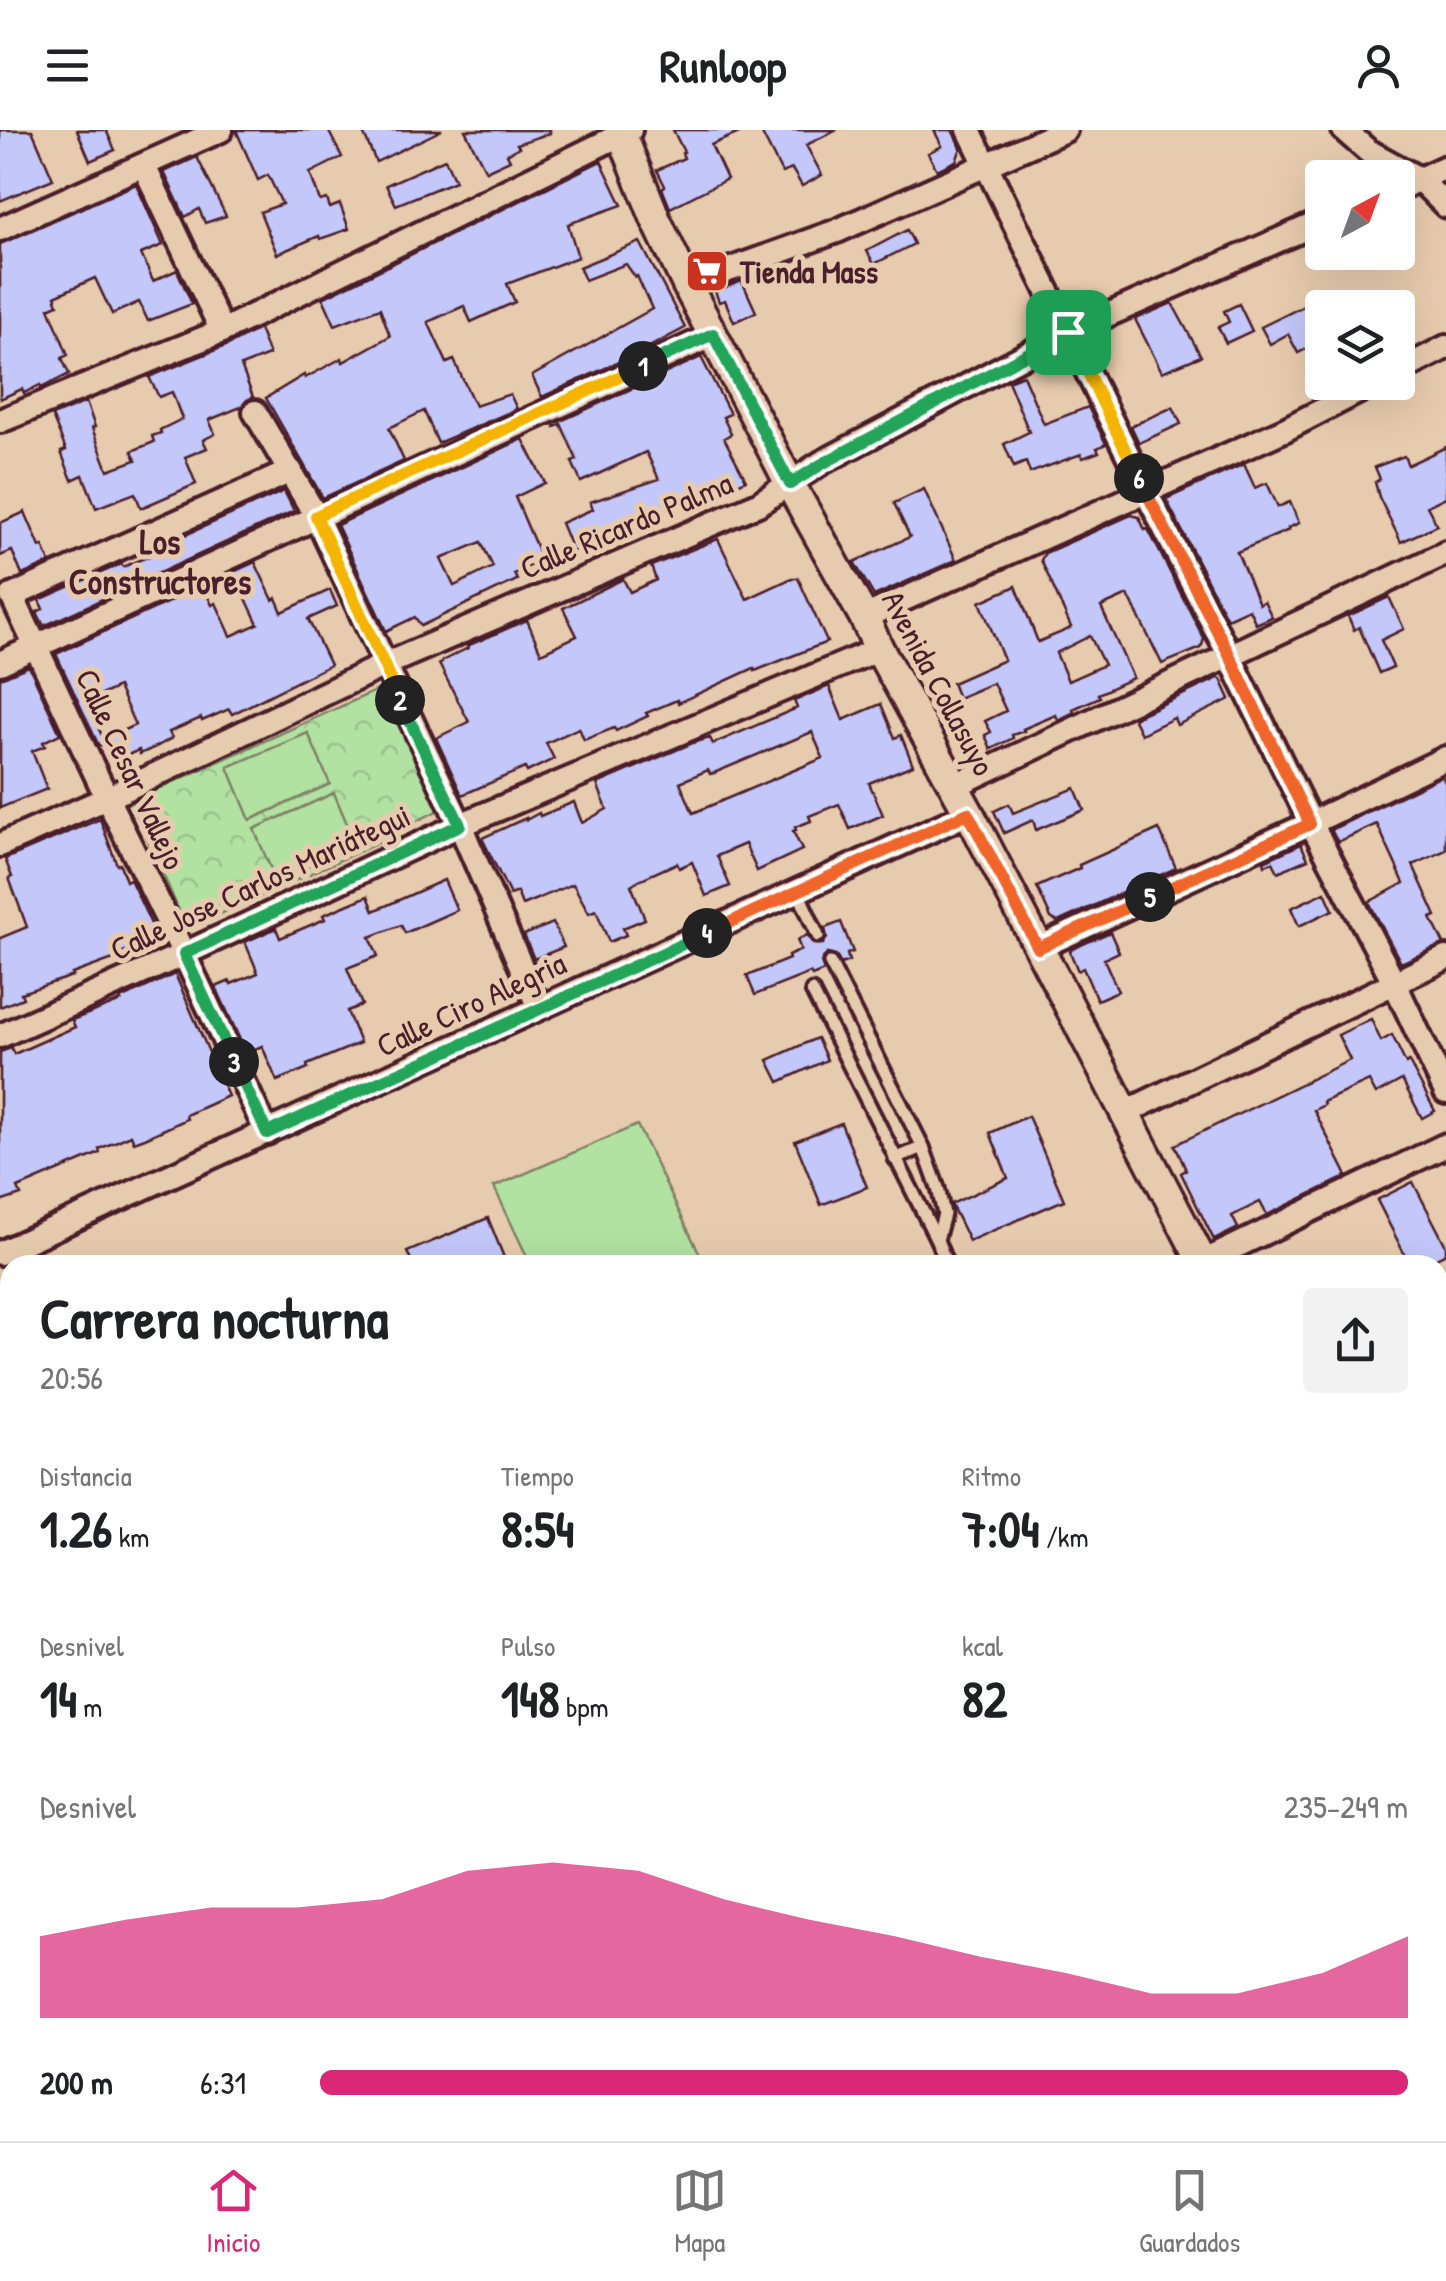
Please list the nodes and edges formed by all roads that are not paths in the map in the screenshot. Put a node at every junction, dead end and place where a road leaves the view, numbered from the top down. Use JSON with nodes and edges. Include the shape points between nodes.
{"nodes":[{"id":1,"x":221,"y":130,"type":"edge"},
{"id":2,"x":969,"y":130,"type":"edge"},
{"id":3,"x":1064,"y":130,"type":"edge"},
{"id":4,"x":1344,"y":130,"type":"edge"},
{"id":5,"x":624,"y":131,"type":"edge"},
{"id":6,"x":1379,"y":160,"type":"edge"},
{"id":7,"x":144,"y":166,"type":"junction"},
{"id":8,"x":986,"y":166,"type":"junction"},
{"id":9,"x":1446,"y":167,"type":"edge"},
{"id":10,"x":1415,"y":181,"type":"edge"},
{"id":11,"x":1415,"y":188,"type":"edge"},
{"id":12,"x":1446,"y":206,"type":"edge"},
{"id":13,"x":0,"y":229,"type":"edge"},
{"id":14,"x":1305,"y":229,"type":"edge"},
{"id":15,"x":687,"y":285,"type":"junction"},
{"id":16,"x":222,"y":331,"type":"junction"},
{"id":17,"x":1068,"y":332,"type":"junction"},
{"id":18,"x":713,"y":334,"type":"junction"},
{"id":19,"x":1446,"y":347,"type":"edge"},
{"id":20,"x":1415,"y":363,"type":"edge"},
{"id":21,"x":1342,"y":400,"type":"edge"},
{"id":22,"x":256,"y":412,"type":"dead end"},
{"id":23,"x":0,"y":421,"type":"edge"},
{"id":24,"x":291,"y":472,"type":"junction"},
{"id":25,"x":790,"y":484,"type":"junction"},
{"id":26,"x":1146,"y":492,"type":"junction"},
{"id":27,"x":316,"y":516,"type":"junction"},
{"id":28,"x":1446,"y":553,"type":"edge"},
{"id":29,"x":864,"y":617,"type":"junction"},
{"id":30,"x":38,"y":646,"type":"junction"},
{"id":31,"x":879,"y":649,"type":"junction"},
{"id":32,"x":1230,"y":656,"type":"junction"},
{"id":33,"x":0,"y":663,"type":"edge"},
{"id":34,"x":384,"y":665,"type":"junction"},
{"id":35,"x":1446,"y":758,"type":"edge"},
{"id":36,"x":954,"y":786,"type":"junction"},
{"id":37,"x":107,"y":798,"type":"junction"},
{"id":38,"x":968,"y":813,"type":"junction"},
{"id":39,"x":1310,"y":824,"type":"junction"},
{"id":40,"x":460,"y":825,"type":"junction"},
{"id":41,"x":0,"y":844,"type":"edge"},
{"id":42,"x":798,"y":892,"type":"junction"},
{"id":43,"x":818,"y":936,"type":"dead end"},
{"id":44,"x":1038,"y":948,"type":"junction"},
{"id":45,"x":184,"y":954,"type":"junction"},
{"id":46,"x":1446,"y":958,"type":"edge"},
{"id":47,"x":830,"y":963,"type":"dead end"},
{"id":48,"x":1394,"y":982,"type":"junction"},
{"id":49,"x":812,"y":991,"type":"dead end"},
{"id":50,"x":538,"y":1008,"type":"junction"},
{"id":51,"x":0,"y":1036,"type":"edge"},
{"id":52,"x":1446,"y":1092,"type":"edge"},
{"id":53,"x":1124,"y":1114,"type":"junction"},
{"id":54,"x":267,"y":1133,"type":"junction"},
{"id":55,"x":1446,"y":1145,"type":"edge"},
{"id":56,"x":923,"y":1147,"type":"junction"},
{"id":57,"x":895,"y":1158,"type":"junction"},
{"id":58,"x":937,"y":1240,"type":"junction"},
{"id":59,"x":0,"y":1252,"type":"edge"},
{"id":60,"x":943,"y":1255,"type":"edge"},
{"id":61,"x":1199,"y":1255,"type":"edge"},
{"id":62,"x":1222,"y":1255,"type":"edge"}],
"edges":[{"from":1,"to":7,"type":"street"},
{"from":2,"to":8,"type":"street"},
{"from":3,"to":8,"type":"street"},
{"from":4,"to":6,"type":"street"},
{"from":5,"to":15,"type":"street","name":"Avenida Collasuyo"},
{"from":5,"to":16,"type":"street"},
{"from":7,"to":13,"type":"street"},
{"from":7,"to":16,"type":"street"},
{"from":8,"to":15,"type":"street","via":[[838,231]]},
{"from":8,"to":17,"type":"street"},
{"from":9,"to":10,"type":"street"},
{"from":11,"to":12,"type":"street"},
{"from":14,"to":17,"type":"street","name":"Calle Ricardo Palma"},
{"from":15,"to":18,"type":"street","name":"Avenida Collasuyo"},
{"from":16,"to":23,"type":"street"},
{"from":17,"to":25,"type":"street","name":"Calle Ricardo Palma"},
{"from":17,"to":26,"type":"street"},
{"from":18,"to":25,"type":"street","name":"Avenida Collasuyo"},
{"from":18,"to":27,"type":"street"},
{"from":19,"to":20,"type":"street"},
{"from":21,"to":26,"type":"street"},
{"from":22,"to":24,"type":"street"},
{"from":24,"to":27,"type":"street"},
{"from":24,"to":30,"type":"street","name":"Calle Cesar Vallejo","via":[[12,596]]},
{"from":25,"to":29,"type":"street","name":"Avenida Collasuyo"},
{"from":25,"to":34,"type":"street","name":"Calle Ricardo Palma","via":[[758,504]]},
{"from":26,"to":29,"type":"street"},
{"from":26,"to":32,"type":"street"},
{"from":27,"to":30,"type":"street"},
{"from":27,"to":34,"type":"street"},
{"from":28,"to":32,"type":"street"},
{"from":29,"to":31,"type":"street","name":"Avenida Collasuyo"},
{"from":30,"to":33,"type":"street"},
{"from":30,"to":37,"type":"street","name":"Calle Cesar Vallejo"},
{"from":31,"to":36,"type":"street","name":"Avenida Collasuyo"},
{"from":31,"to":40,"type":"street","name":"Calle Jose Carlos Mariátegui"},
{"from":32,"to":36,"type":"street"},
{"from":32,"to":39,"type":"street"},
{"from":34,"to":37,"type":"street","name":"Calle Ricardo Palma"},
{"from":34,"to":40,"type":"street"},
{"from":35,"to":39,"type":"street"},
{"from":36,"to":38,"type":"street","name":"Avenida Collasuyo"},
{"from":37,"to":41,"type":"street","name":"Calle Ricardo Palma"},
{"from":37,"to":45,"type":"street","name":"Calle Cesar Vallejo"},
{"from":38,"to":42,"type":"street","name":"Calle Ciro Alegria"},
{"from":38,"to":44,"type":"street","name":"Avenida Collasuyo"},
{"from":39,"to":44,"type":"street"},
{"from":39,"to":48,"type":"street"},
{"from":40,"to":45,"type":"street","name":"Calle Jose Carlos Mariátegui"},
{"from":40,"to":50,"type":"street"},
{"from":42,"to":43,"type":"lane"},
{"from":42,"to":50,"type":"street","name":"Calle Ciro Alegria"},
{"from":44,"to":53,"type":"street","name":"Avenida Collasuyo"},
{"from":45,"to":51,"type":"street","name":"Calle Jose Carlos Mariátegui"},
{"from":45,"to":54,"type":"street","name":"Calle Cesar Vallejo"},
{"from":46,"to":48,"type":"street"},
{"from":47,"to":56,"type":"lane"},
{"from":48,"to":52,"type":"street"},
{"from":48,"to":53,"type":"street"},
{"from":49,"to":57,"type":"lane"},
{"from":50,"to":54,"type":"street","name":"Calle Ciro Alegria"},
{"from":53,"to":61,"type":"street","name":"Avenida Collasuyo"},
{"from":54,"to":59,"type":"street","name":"Calle Ciro Alegria"},
{"from":55,"to":62,"type":"street"},
{"from":56,"to":57,"type":"lane"},
{"from":56,"to":58,"type":"lane","via":[[944,1214]]},
{"from":57,"to":58,"type":"lane"},
{"from":58,"to":60,"type":"lane"}]}
